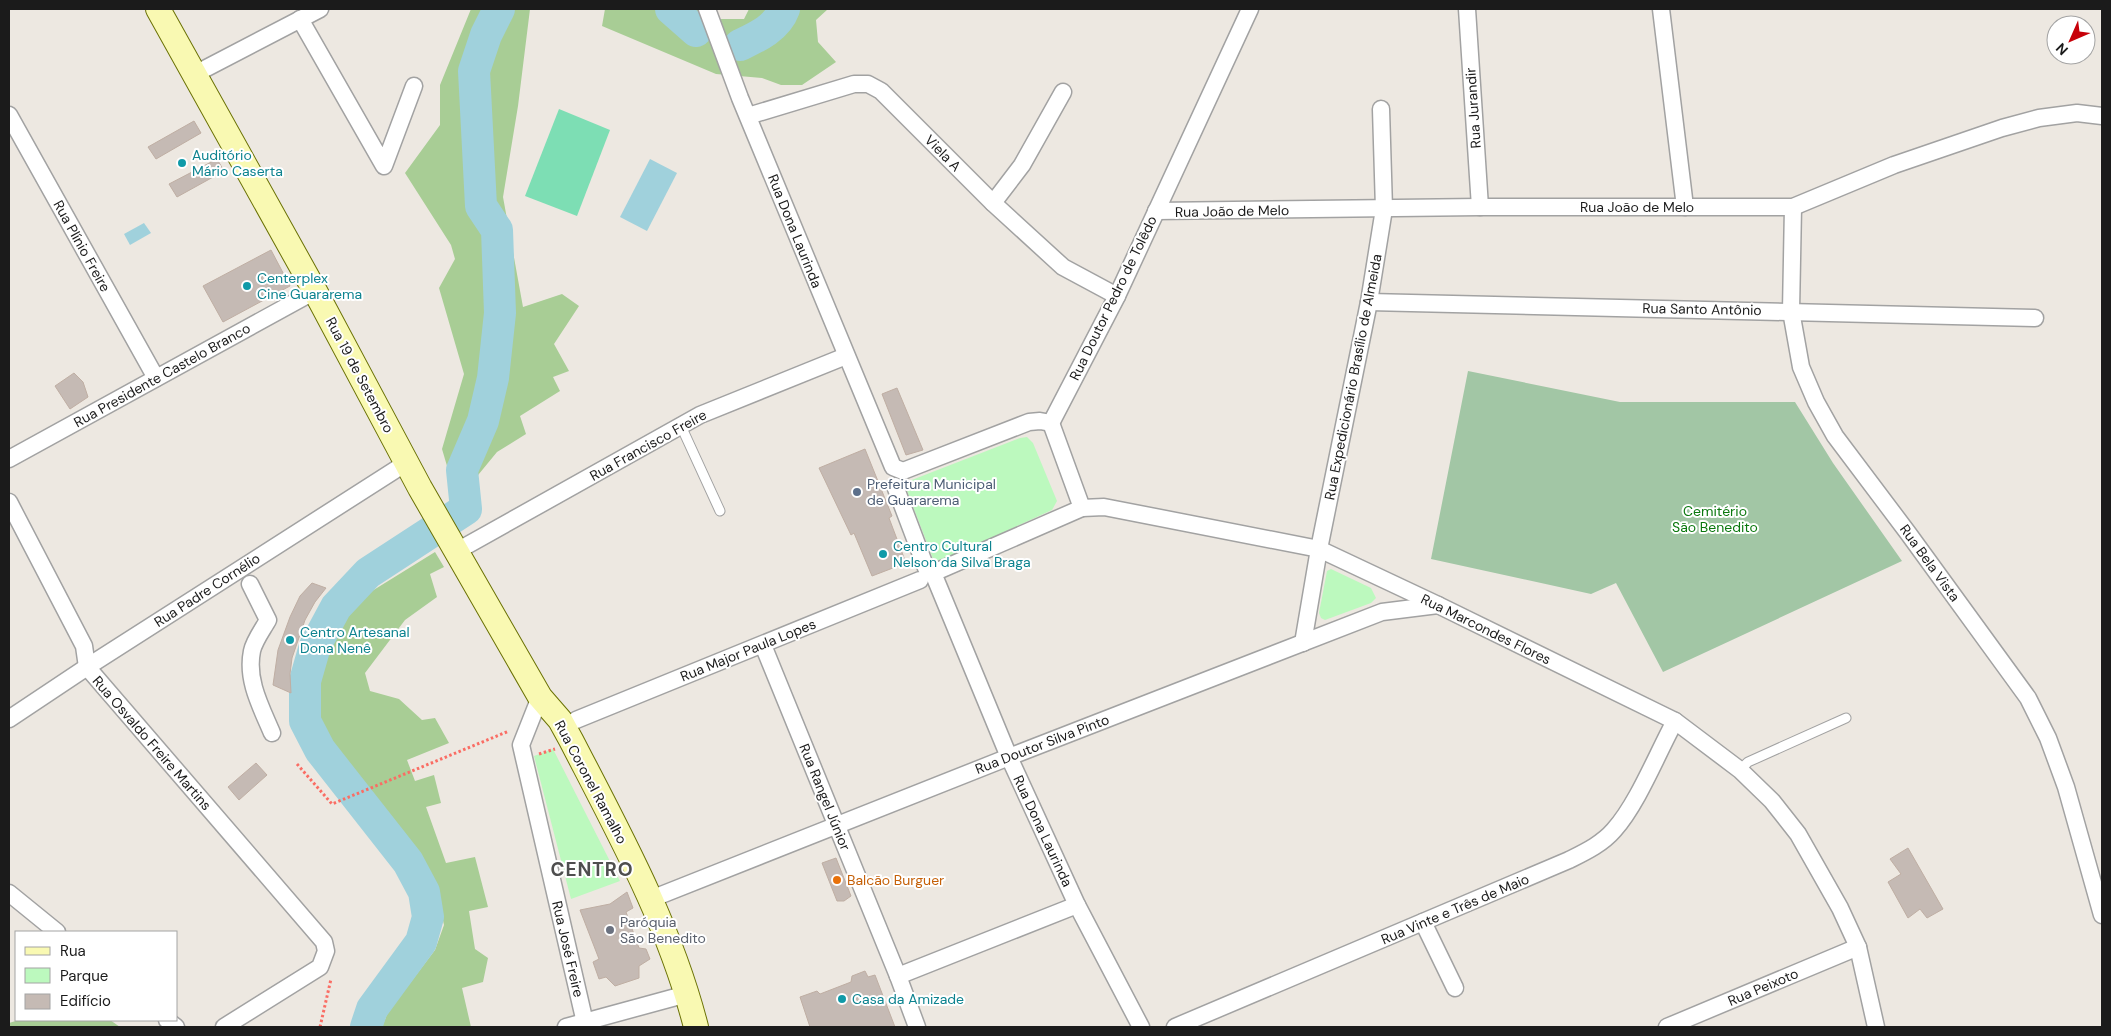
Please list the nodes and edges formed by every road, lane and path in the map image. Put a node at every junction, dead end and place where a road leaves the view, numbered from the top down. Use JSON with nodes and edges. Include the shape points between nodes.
{"nodes":[{"id":1,"x":158,"y":9,"type":"edge"},
{"id":2,"x":320,"y":9,"type":"edge"},
{"id":3,"x":707,"y":9,"type":"edge"},
{"id":4,"x":1250,"y":9,"type":"edge"},
{"id":5,"x":1467,"y":9,"type":"edge"},
{"id":6,"x":1661,"y":9,"type":"edge"},
{"id":7,"x":300,"y":19,"type":"junction"},
{"id":8,"x":195,"y":74,"type":"junction"},
{"id":9,"x":414,"y":86,"type":"dead end"},
{"id":10,"x":1063,"y":92,"type":"dead end"},
{"id":11,"x":1381,"y":109,"type":"dead end"},
{"id":12,"x":9,"y":115,"type":"edge"},
{"id":13,"x":748,"y":116,"type":"junction"},
{"id":14,"x":2102,"y":116,"type":"edge"},
{"id":15,"x":993,"y":203,"type":"junction"},
{"id":16,"x":1480,"y":207,"type":"junction"},
{"id":17,"x":1685,"y":207,"type":"junction"},
{"id":18,"x":1793,"y":207,"type":"junction"},
{"id":19,"x":1384,"y":209,"type":"junction"},
{"id":20,"x":1156,"y":211,"type":"junction"},
{"id":21,"x":315,"y":291,"type":"junction"},
{"id":22,"x":1116,"y":296,"type":"junction"},
{"id":23,"x":1368,"y":302,"type":"junction"},
{"id":24,"x":1791,"y":311,"type":"junction"},
{"id":25,"x":2035,"y":318,"type":"dead end"},
{"id":26,"x":846,"y":356,"type":"junction"},
{"id":27,"x":156,"y":378,"type":"junction"},
{"id":28,"x":1051,"y":423,"type":"junction"},
{"id":29,"x":681,"y":426,"type":"junction"},
{"id":30,"x":9,"y":459,"type":"edge"},
{"id":31,"x":406,"y":463,"type":"junction"},
{"id":32,"x":895,"y":486,"type":"dead end"},
{"id":33,"x":9,"y":502,"type":"edge"},
{"id":34,"x":1082,"y":508,"type":"junction"},
{"id":35,"x":720,"y":511,"type":"dead end"},
{"id":36,"x":454,"y":545,"type":"junction"},
{"id":37,"x":1319,"y":549,"type":"junction"},
{"id":38,"x":926,"y":574,"type":"junction"},
{"id":39,"x":1386,"y":580,"type":"junction"},
{"id":40,"x":250,"y":584,"type":"dead end"},
{"id":41,"x":1438,"y":605,"type":"junction"},
{"id":42,"x":1382,"y":612,"type":"junction"},
{"id":43,"x":1303,"y":643,"type":"junction"},
{"id":44,"x":765,"y":650,"type":"dead end"},
{"id":45,"x":86,"y":667,"type":"junction"},
{"id":46,"x":540,"y":698,"type":"junction"},
{"id":47,"x":1846,"y":718,"type":"dead end"},
{"id":48,"x":9,"y":719,"type":"edge"},
{"id":49,"x":576,"y":720,"type":"dead end"},
{"id":50,"x":1675,"y":721,"type":"junction"},
{"id":51,"x":515,"y":728,"type":"dead end"},
{"id":52,"x":272,"y":733,"type":"dead end"},
{"id":53,"x":1009,"y":757,"type":"junction"},
{"id":54,"x":297,"y":764,"type":"dead end"},
{"id":55,"x":1740,"y":770,"type":"junction"},
{"id":56,"x":836,"y":825,"type":"junction"},
{"id":57,"x":9,"y":893,"type":"edge"},
{"id":58,"x":651,"y":899,"type":"junction"},
{"id":59,"x":1077,"y":905,"type":"junction"},
{"id":60,"x":2102,"y":915,"type":"edge"},
{"id":61,"x":1423,"y":922,"type":"junction"},
{"id":62,"x":56,"y":931,"type":"edge"},
{"id":63,"x":1858,"y":948,"type":"junction"},
{"id":64,"x":332,"y":976,"type":"dead end"},
{"id":65,"x":898,"y":976,"type":"junction"},
{"id":66,"x":1455,"y":988,"type":"dead end"},
{"id":67,"x":687,"y":994,"type":"junction"},
{"id":68,"x":585,"y":1024,"type":"edge"},
{"id":69,"x":224,"y":1027,"type":"edge"},
{"id":70,"x":320,"y":1027,"type":"edge"},
{"id":71,"x":566,"y":1027,"type":"edge"},
{"id":72,"x":696,"y":1027,"type":"edge"},
{"id":73,"x":917,"y":1027,"type":"edge"},
{"id":74,"x":1142,"y":1027,"type":"edge"},
{"id":75,"x":1175,"y":1027,"type":"edge"},
{"id":76,"x":1667,"y":1027,"type":"edge"},
{"id":77,"x":1876,"y":1027,"type":"edge"}],
"edges":[{"from":1,"to":8,"type":"main road","name":"Rua 19 de Setembro"},
{"from":2,"to":7,"type":"street"},
{"from":3,"to":13,"type":"street","name":"Rua Dona Laurinda"},
{"from":4,"to":20,"type":"street","name":"Rua Doutor Pedro de Tolêdo"},
{"from":5,"to":16,"type":"street","name":"Rua Jurandir"},
{"from":6,"to":17,"type":"street"},
{"from":7,"to":8,"type":"street"},
{"from":7,"to":9,"type":"street","via":[[384,166]]},
{"from":8,"to":21,"type":"main road","name":"Rua 19 de Setembro"},
{"from":10,"to":15,"type":"street","via":[[1022,165]]},
{"from":11,"to":19,"type":"street","name":"Rua Expedicionário Brasílio de Almeida"},
{"from":12,"to":27,"type":"street","name":"Rua Plínio Freire"},
{"from":13,"to":15,"type":"street","name":"Viela A","via":[[854,84],[868,84],[881,91]]},
{"from":13,"to":26,"type":"street","name":"Rua Dona Laurinda"},
{"from":14,"to":18,"type":"street","name":"Rua João de Melo","via":[[2077,113],[2039,118],[2002,128],[1894,165]]},
{"from":15,"to":22,"type":"street","name":"Viela A","via":[[1063,267]]},
{"from":16,"to":17,"type":"street","name":"Rua João de Melo"},
{"from":16,"to":19,"type":"street","name":"Rua João de Melo"},
{"from":17,"to":18,"type":"street","name":"Rua João de Melo"},
{"from":18,"to":24,"type":"street","name":"Rua Bela Vista"},
{"from":19,"to":20,"type":"street","name":"Rua João de Melo"},
{"from":19,"to":23,"type":"street","name":"Rua Expedicionário Brasílio de Almeida"},
{"from":20,"to":22,"type":"street","name":"Rua Doutor Pedro de Tolêdo"},
{"from":21,"to":27,"type":"street","name":"Rua Presidente Castelo Branco"},
{"from":21,"to":31,"type":"main road","name":"Rua 19 de Setembro"},
{"from":22,"to":28,"type":"street","name":"Rua Doutor Pedro de Tolêdo"},
{"from":23,"to":24,"type":"street","name":"Rua Santo Antônio"},
{"from":23,"to":37,"type":"street","name":"Rua Expedicionário Brasílio de Almeida"},
{"from":24,"to":25,"type":"street","name":"Rua Santo Antônio"},
{"from":24,"to":60,"type":"street","name":"Rua Bela Vista","via":[[1801,367],[1835,436],[2028,698],[2048,738],[2066,787]]},
{"from":26,"to":28,"type":"street","name":"Rua Dona Laurinda","via":[[892,467],[903,471],[1029,422]]},
{"from":26,"to":29,"type":"street","name":"Rua Francisco Freire","via":[[700,415]]},
{"from":27,"to":30,"type":"street","name":"Rua Presidente Castelo Branco"},
{"from":28,"to":34,"type":"street"},
{"from":29,"to":35,"type":"lane"},
{"from":29,"to":36,"type":"street","name":"Rua Francisco Freire"},
{"from":31,"to":36,"type":"main road","name":"Rua 19 de Setembro"},
{"from":31,"to":45,"type":"street","name":"Rua Padre Cornélio"},
{"from":32,"to":38,"type":"street","name":"Rua Dona Laurinda"},
{"from":33,"to":45,"type":"street","name":"Rua Osvaldo Freire Martins","via":[[84,646]]},
{"from":34,"to":37,"type":"street","name":"Rua Marcondes Flores","via":[[1104,507]]},
{"from":34,"to":38,"type":"street","name":"Rua Marcondes Flores"},
{"from":36,"to":46,"type":"main road","name":"Rua Coronel Ramalho"},
{"from":37,"to":39,"type":"street","name":"Rua Marcondes Flores"},
{"from":37,"to":43,"type":"street","name":"Rua Expedicionário Brasílio de Almeida"},
{"from":38,"to":49,"type":"street","name":"Rua Major Paula Lopes"},
{"from":38,"to":53,"type":"street","name":"Rua Dona Laurinda"},
{"from":39,"to":41,"type":"street","name":"Rua Marcondes Flores"},
{"from":39,"to":42,"type":"street","via":[[1390,598]]},
{"from":40,"to":52,"type":"street","via":[[268,620],[252,650],[251,668],[254,688]]},
{"from":41,"to":42,"type":"street","name":"Rua Doutor Silva Pinto"},
{"from":41,"to":50,"type":"street","name":"Rua Marcondes Flores"},
{"from":42,"to":43,"type":"street","name":"Rua Doutor Silva Pinto"},
{"from":43,"to":53,"type":"street","name":"Rua Doutor Silva Pinto"},
{"from":44,"to":56,"type":"street","name":"Rua Rangel Júnior"},
{"from":45,"to":48,"type":"street","name":"Rua Padre Cornélio"},
{"from":45,"to":69,"type":"street","name":"Rua Osvaldo Freire Martins","via":[[324,942],[326,951],[320,967]]},
{"from":46,"to":58,"type":"main road","name":"Rua Coronel Ramalho","via":[[560,720]]},
{"from":46,"to":68,"type":"street","name":"Rua José Freire","via":[[521,745]]},
{"from":47,"to":55,"type":"lane","via":[[1748,762]]},
{"from":50,"to":55,"type":"street","name":"Rua Marcondes Flores"},
{"from":50,"to":61,"type":"street","name":"Rua Vinte e Três de Maio","via":[[1627,813],[1594,848]]},
{"from":51,"to":54,"type":"path","via":[[332,804]]},
{"from":53,"to":56,"type":"street","name":"Rua Doutor Silva Pinto"},
{"from":53,"to":59,"type":"street","name":"Rua Dona Laurinda"},
{"from":55,"to":63,"type":"street","name":"Rua Marcondes Flores","via":[[1772,801],[1798,834],[1840,908]]},
{"from":56,"to":58,"type":"street","name":"Rua Doutor Silva Pinto"},
{"from":56,"to":65,"type":"street","name":"Rua Rangel Júnior"},
{"from":57,"to":62,"type":"street"},
{"from":58,"to":67,"type":"main road","name":"Rua Coronel Ramalho"},
{"from":59,"to":65,"type":"street"},
{"from":59,"to":74,"type":"street","name":"Rua Dona Laurinda"},
{"from":61,"to":66,"type":"street"},
{"from":61,"to":75,"type":"street","name":"Rua Vinte e Três de Maio"},
{"from":63,"to":76,"type":"street","name":"Rua Peixoto"},
{"from":63,"to":77,"type":"street","name":"Rua Marcondes Flores"},
{"from":64,"to":70,"type":"path"},
{"from":65,"to":73,"type":"street","name":"Rua Rangel Júnior"},
{"from":67,"to":68,"type":"street"},
{"from":67,"to":72,"type":"main road","name":"Rua Coronel Ramalho"},
{"from":68,"to":71,"type":"street"}]}
